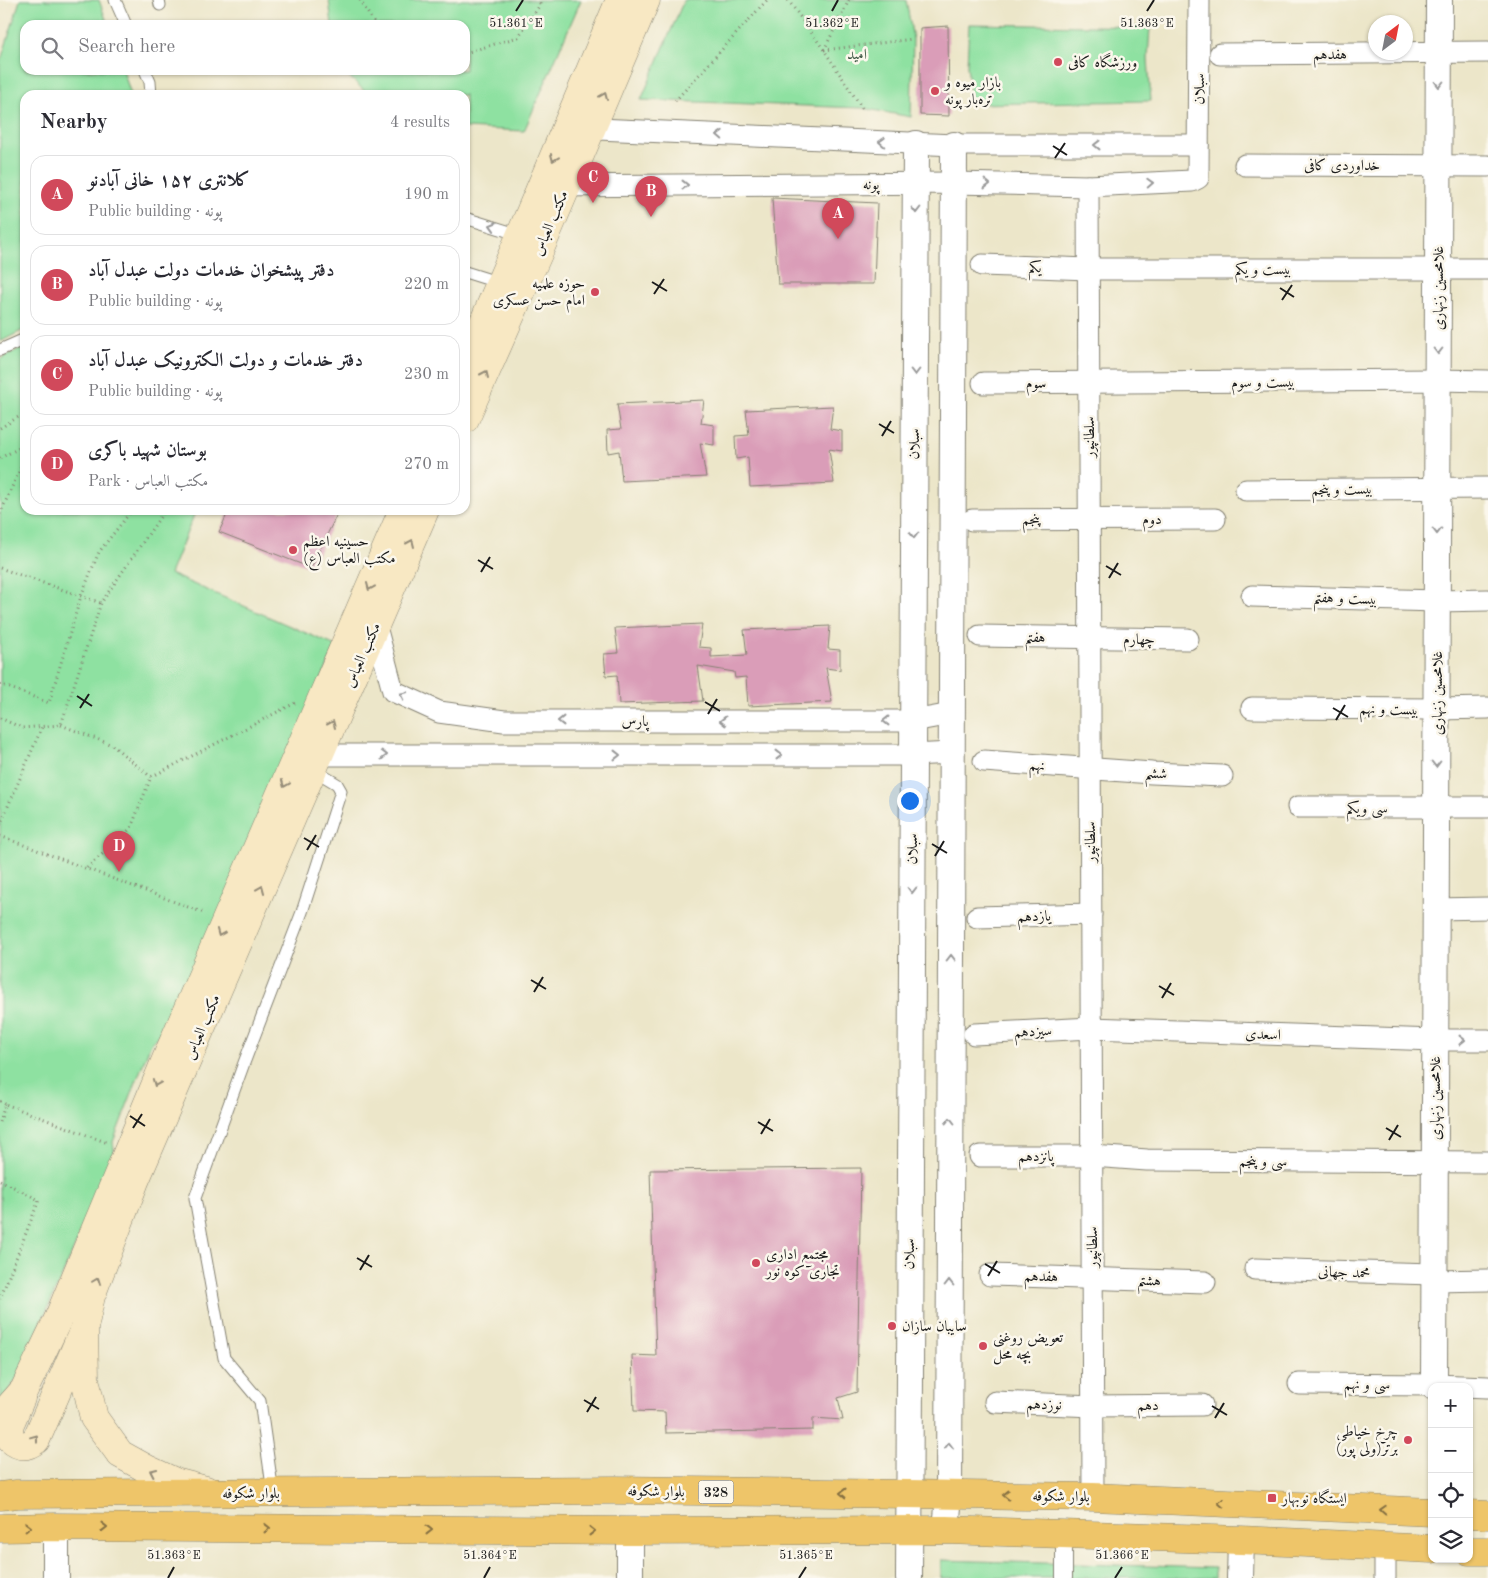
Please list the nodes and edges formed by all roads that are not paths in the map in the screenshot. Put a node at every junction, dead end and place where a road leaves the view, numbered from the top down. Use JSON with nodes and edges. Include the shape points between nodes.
{"nodes":[{"id":1,"x":115,"y":0,"type":"edge"},
{"id":2,"x":620,"y":0,"type":"edge"},
{"id":3,"x":646,"y":0,"type":"edge"},
{"id":4,"x":1200,"y":0,"type":"edge"},
{"id":5,"x":1439,"y":0,"type":"edge"},
{"id":6,"x":124,"y":20,"type":"edge"},
{"id":7,"x":1488,"y":52,"type":"edge"},
{"id":8,"x":1439,"y":53,"type":"junction"},
{"id":9,"x":1220,"y":54,"type":"dead end"},
{"id":10,"x":147,"y":75,"type":"edge"},
{"id":11,"x":151,"y":90,"type":"edge"},
{"id":12,"x":579,"y":128,"type":"junction"},
{"id":13,"x":916,"y":144,"type":"junction"},
{"id":14,"x":954,"y":145,"type":"junction"},
{"id":15,"x":1198,"y":145,"type":"junction"},
{"id":16,"x":1245,"y":165,"type":"dead end"},
{"id":17,"x":1439,"y":166,"type":"junction"},
{"id":18,"x":1488,"y":166,"type":"edge"},
{"id":19,"x":1198,"y":178,"type":"joint"},
{"id":20,"x":916,"y":183,"type":"junction"},
{"id":21,"x":954,"y":183,"type":"junction"},
{"id":22,"x":554,"y":186,"type":"junction"},
{"id":23,"x":1088,"y":186,"type":"junction"},
{"id":24,"x":470,"y":220,"type":"edge"},
{"id":25,"x":520,"y":235,"type":"junction"},
{"id":26,"x":982,"y":265,"type":"dead end"},
{"id":27,"x":1438,"y":268,"type":"junction"},
{"id":28,"x":1088,"y":269,"type":"junction"},
{"id":29,"x":1488,"y":269,"type":"edge"},
{"id":30,"x":470,"y":273,"type":"edge"},
{"id":31,"x":500,"y":282,"type":"junction"},
{"id":32,"x":496,"y":320,"type":"junction"},
{"id":33,"x":20,"y":341,"type":"edge"},
{"id":34,"x":0,"y":350,"type":"edge"},
{"id":35,"x":470,"y":359,"type":"edge"},
{"id":36,"x":1438,"y":380,"type":"junction"},
{"id":37,"x":1488,"y":381,"type":"edge"},
{"id":38,"x":983,"y":383,"type":"dead end"},
{"id":39,"x":1089,"y":383,"type":"junction"},
{"id":40,"x":470,"y":402,"type":"edge"},
{"id":41,"x":1438,"y":488,"type":"junction"},
{"id":42,"x":1488,"y":488,"type":"edge"},
{"id":43,"x":1246,"y":490,"type":"dead end"},
{"id":44,"x":401,"y":515,"type":"edge"},
{"id":45,"x":423,"y":515,"type":"edge"},
{"id":46,"x":1089,"y":519,"type":"junction"},
{"id":47,"x":1215,"y":519,"type":"dead end"},
{"id":48,"x":972,"y":520,"type":"dead end"},
{"id":49,"x":1252,"y":596,"type":"dead end"},
{"id":50,"x":1488,"y":600,"type":"edge"},
{"id":51,"x":1437,"y":601,"type":"junction"},
{"id":52,"x":376,"y":623,"type":"junction"},
{"id":53,"x":980,"y":636,"type":"dead end"},
{"id":54,"x":1090,"y":638,"type":"junction"},
{"id":55,"x":1188,"y":639,"type":"dead end"},
{"id":56,"x":1252,"y":708,"type":"dead end"},
{"id":57,"x":1488,"y":708,"type":"edge"},
{"id":58,"x":1437,"y":710,"type":"junction"},
{"id":59,"x":952,"y":714,"type":"junction"},
{"id":60,"x":504,"y":721,"type":"junction"},
{"id":61,"x":912,"y":721,"type":"junction"},
{"id":62,"x":952,"y":753,"type":"junction"},
{"id":63,"x":501,"y":755,"type":"junction"},
{"id":64,"x":912,"y":755,"type":"junction"},
{"id":65,"x":310,"y":757,"type":"junction"},
{"id":66,"x":984,"y":761,"type":"dead end"},
{"id":67,"x":1090,"y":769,"type":"junction"},
{"id":68,"x":1222,"y":776,"type":"dead end"},
{"id":69,"x":1488,"y":807,"type":"edge"},
{"id":70,"x":1298,"y":808,"type":"dead end"},
{"id":71,"x":1436,"y":808,"type":"junction"},
{"id":72,"x":1488,"y":908,"type":"edge"},
{"id":73,"x":1436,"y":909,"type":"junction"},
{"id":74,"x":1091,"y":914,"type":"junction"},
{"id":75,"x":977,"y":918,"type":"dead end"},
{"id":76,"x":1091,"y":1028,"type":"junction"},
{"id":77,"x":974,"y":1034,"type":"dead end"},
{"id":78,"x":1436,"y":1040,"type":"junction"},
{"id":79,"x":1488,"y":1040,"type":"edge"},
{"id":80,"x":980,"y":1156,"type":"dead end"},
{"id":81,"x":1092,"y":1156,"type":"junction"},
{"id":82,"x":1435,"y":1162,"type":"junction"},
{"id":83,"x":1488,"y":1162,"type":"edge"},
{"id":84,"x":1254,"y":1269,"type":"dead end"},
{"id":85,"x":990,"y":1275,"type":"dead end"},
{"id":86,"x":1092,"y":1277,"type":"junction"},
{"id":87,"x":1434,"y":1278,"type":"junction"},
{"id":88,"x":1488,"y":1280,"type":"edge"},
{"id":89,"x":1205,"y":1282,"type":"dead end"},
{"id":90,"x":84,"y":1328,"type":"junction"},
{"id":91,"x":1434,"y":1383,"type":"edge"},
{"id":92,"x":1299,"y":1384,"type":"dead end"},
{"id":93,"x":1428,"y":1386,"type":"edge"},
{"id":94,"x":1473,"y":1387,"type":"edge"},
{"id":95,"x":1488,"y":1387,"type":"edge"},
{"id":96,"x":24,"y":1390,"type":"junction"},
{"id":97,"x":995,"y":1402,"type":"dead end"},
{"id":98,"x":1202,"y":1405,"type":"dead end"},
{"id":99,"x":1093,"y":1406,"type":"junction"},
{"id":100,"x":0,"y":1417,"type":"edge"},
{"id":101,"x":273,"y":1492,"type":"junction"},
{"id":102,"x":6,"y":1493,"type":"edge"},
{"id":103,"x":216,"y":1493,"type":"junction"},
{"id":104,"x":908,"y":1494,"type":"junction"},
{"id":105,"x":949,"y":1494,"type":"junction"},
{"id":106,"x":1093,"y":1497,"type":"junction"},
{"id":107,"x":1428,"y":1512,"type":"edge"},
{"id":108,"x":1473,"y":1514,"type":"edge"},
{"id":109,"x":1488,"y":1515,"type":"edge"},
{"id":110,"x":56,"y":1527,"type":"junction"},
{"id":111,"x":0,"y":1528,"type":"edge"},
{"id":112,"x":946,"y":1530,"type":"junction"},
{"id":113,"x":630,"y":1531,"type":"junction"},
{"id":114,"x":908,"y":1532,"type":"junction"},
{"id":115,"x":1064,"y":1534,"type":"junction"},
{"id":116,"x":1241,"y":1540,"type":"junction"},
{"id":117,"x":1385,"y":1547,"type":"junction"},
{"id":118,"x":1428,"y":1549,"type":"edge"},
{"id":119,"x":1473,"y":1550,"type":"edge"},
{"id":120,"x":1488,"y":1551,"type":"edge"},
{"id":121,"x":56,"y":1578,"type":"edge"},
{"id":122,"x":630,"y":1578,"type":"edge"},
{"id":123,"x":908,"y":1578,"type":"edge"},
{"id":124,"x":1064,"y":1578,"type":"edge"},
{"id":125,"x":1240,"y":1578,"type":"edge"},
{"id":126,"x":1385,"y":1578,"type":"edge"}],
"edges":[{"from":1,"to":6,"type":"lane"},
{"from":2,"to":12,"type":"main road","name":"مکتب العباس"},
{"from":12,"to":3,"type":"main road","name":"مکتب العباس","one_way":true},
{"from":4,"to":15,"type":"street","name":"سبلان"},
{"from":5,"to":8,"type":"street","name":"غلامحسین زنهاری"},
{"from":7,"to":8,"type":"street","name":"هفدهم"},
{"from":8,"to":9,"type":"street","name":"هفدهم"},
{"from":8,"to":17,"type":"street","name":"غلامحسین زنهاری","one_way":true},
{"from":10,"to":11,"type":"lane"},
{"from":13,"to":12,"type":"street","one_way":true},
{"from":12,"to":22,"type":"main road","name":"مکتب العباس"},
{"from":13,"to":14,"type":"street"},
{"from":13,"to":20,"type":"street","name":"سبلان"},
{"from":15,"to":14,"type":"street","one_way":true},
{"from":14,"to":21,"type":"street"},
{"from":15,"to":19,"type":"street","name":"سبلان"},
{"from":16,"to":17,"type":"street","name":"خداوردی کافی"},
{"from":17,"to":18,"type":"street","name":"خداوردی کافی"},
{"from":17,"to":27,"type":"street","name":"غلامحسین زنهاری"},
{"from":23,"to":19,"type":"street","name":"پونه","one_way":true,"via":[[1192,181]]},
{"from":20,"to":21,"type":"street","name":"پونه"},
{"from":22,"to":20,"type":"street","name":"پونه","one_way":true},
{"from":20,"to":61,"type":"street","name":"سبلان","one_way":true},
{"from":21,"to":23,"type":"street","name":"پونه","one_way":true},
{"from":21,"to":59,"type":"street"},
{"from":22,"to":25,"type":"main road","name":"مکتب العباس"},
{"from":22,"to":32,"type":"main road","name":"مکتب العباس","via":[[538,254]]},
{"from":23,"to":28,"type":"street","name":"سلطانپور"},
{"from":25,"to":24,"type":"lane","one_way":true},
{"from":25,"to":31,"type":"main road","name":"مکتب العباس"},
{"from":26,"to":28,"type":"street","name":"یکم"},
{"from":27,"to":28,"type":"street","name":"بیست و یکم"},
{"from":27,"to":29,"type":"street","name":"بیست و یکم"},
{"from":27,"to":36,"type":"street","name":"غلامحسین زنهاری","one_way":true},
{"from":28,"to":39,"type":"street","name":"سلطانپور"},
{"from":30,"to":31,"type":"lane"},
{"from":31,"to":32,"type":"main road","name":"مکتب العباس"},
{"from":32,"to":35,"type":"main road","name":"مکتب العباس"},
{"from":40,"to":32,"type":"main road","name":"مکتب العباس","one_way":true},
{"from":33,"to":34,"type":"lane"},
{"from":36,"to":37,"type":"street","name":"بیست و سوم"},
{"from":36,"to":39,"type":"street","name":"بیست و سوم"},
{"from":36,"to":41,"type":"street","name":"غلامحسین زنهاری"},
{"from":38,"to":39,"type":"street","name":"سوم"},
{"from":39,"to":46,"type":"street","name":"سلطانپور"},
{"from":41,"to":42,"type":"street","name":"بیست و پنجم"},
{"from":41,"to":43,"type":"street","name":"بیست و پنجم"},
{"from":41,"to":51,"type":"street","name":"غلامحسین زنهاری","one_way":true},
{"from":44,"to":65,"type":"main road","name":"مکتب العباس","one_way":true},
{"from":52,"to":45,"type":"main road","name":"مکتب العباس","one_way":true},
{"from":46,"to":47,"type":"street","name":"دوم"},
{"from":46,"to":48,"type":"street","name":"پنجم"},
{"from":46,"to":54,"type":"street","name":"سلطانپور"},
{"from":49,"to":51,"type":"street","name":"بیست و هفتم"},
{"from":50,"to":51,"type":"street","name":"بیست و هفتم"},
{"from":51,"to":58,"type":"street","name":"غلامحسین زنهاری"},
{"from":60,"to":52,"type":"street","name":"پارس","one_way":true,"via":[[439,712],[393,691]]},
{"from":65,"to":52,"type":"main road","name":"مکتب العباس","one_way":true},
{"from":53,"to":54,"type":"street","name":"هفتم"},
{"from":54,"to":55,"type":"street","name":"چهارم"},
{"from":54,"to":67,"type":"street","name":"سلطانپور"},
{"from":56,"to":58,"type":"street","name":"بیست و نهم"},
{"from":57,"to":58,"type":"street","name":"بیست و نهم"},
{"from":58,"to":71,"type":"street","name":"غلامحسین زنهاری","one_way":true},
{"from":59,"to":61,"type":"street","name":"پارس"},
{"from":59,"to":62,"type":"street"},
{"from":61,"to":60,"type":"street","name":"پارس","one_way":true},
{"from":60,"to":63,"type":"street"},
{"from":61,"to":64,"type":"street","name":"سبلان"},
{"from":62,"to":64,"type":"street"},
{"from":105,"to":62,"type":"street","one_way":true},
{"from":63,"to":64,"type":"street","one_way":true},
{"from":65,"to":63,"type":"street","one_way":true},
{"from":64,"to":104,"type":"street","name":"سبلان","one_way":true},
{"from":90,"to":65,"type":"main road","name":"مکتب العباس","one_way":true,"via":[[91,1296],[135,1181]]},
{"from":65,"to":96,"type":"main road","name":"مکتب العباس","one_way":true,"via":[[168,1052],[58,1319]]},
{"from":65,"to":101,"type":"lane","via":[[341,791],[302,912],[195,1198],[224,1358],[260,1401]]},
{"from":66,"to":67,"type":"street","name":"نهم"},
{"from":67,"to":68,"type":"street","name":"ششم"},
{"from":67,"to":74,"type":"street","name":"سلطانپور"},
{"from":69,"to":71,"type":"street","name":"سی ویکم"},
{"from":70,"to":71,"type":"street","name":"سی ویکم"},
{"from":71,"to":73,"type":"street","name":"غلامحسین زنهاری"},
{"from":72,"to":73,"type":"street"},
{"from":73,"to":78,"type":"street","name":"غلامحسین زنهاری"},
{"from":74,"to":75,"type":"street","name":"یازدهم"},
{"from":74,"to":76,"type":"street","name":"سلطانپور"},
{"from":76,"to":77,"type":"street","name":"سیزدهم"},
{"from":76,"to":78,"type":"street","name":"اسعدی"},
{"from":76,"to":81,"type":"street","name":"سلطانپور"},
{"from":78,"to":79,"type":"street","name":"اسعدی","one_way":true},
{"from":78,"to":82,"type":"street","name":"غلامحسین زنهاری"},
{"from":80,"to":81,"type":"street","name":"پانزدهم"},
{"from":81,"to":82,"type":"street","name":"سی و پنجم","via":[[1148,1160]]},
{"from":81,"to":86,"type":"street","name":"سلطانپور"},
{"from":82,"to":83,"type":"street","name":"سی و پنجم"},
{"from":82,"to":87,"type":"street","name":"غلامحسین زنهاری"},
{"from":84,"to":87,"type":"street","name":"محمد جهانی"},
{"from":85,"to":86,"type":"street","name":"هفدهم"},
{"from":86,"to":89,"type":"street","name":"هشتم"},
{"from":86,"to":99,"type":"street","name":"سلطانپور"},
{"from":87,"to":88,"type":"street","name":"محمد جهانی"},
{"from":87,"to":91,"type":"street","name":"غلامحسین زنهاری"},
{"from":96,"to":90,"type":"main road","one_way":true,"via":[[9,1426],[10,1439],[17,1445],[28,1446],[36,1440]]},
{"from":103,"to":90,"type":"main road","name":"مکتب العباس","one_way":true,"via":[[175,1482],[120,1454],[94,1418],[85,1379]]},
{"from":92,"to":93,"type":"street","name":"سی و نهم"},
{"from":94,"to":95,"type":"street","name":"سی و نهم"},
{"from":96,"to":100,"type":"main road","name":"مکتب العباس"},
{"from":97,"to":99,"type":"street","name":"نوزدهم"},
{"from":98,"to":99,"type":"street","name":"دهم"},
{"from":99,"to":106,"type":"street","name":"سلطانپور"},
{"from":101,"to":103,"type":"main road","name":"بلوار شکوفه","number":"328"},
{"from":104,"to":101,"type":"main road","name":"بلوار شکوفه","number":"328","one_way":true,"via":[[615,1490]]},
{"from":102,"to":103,"type":"main road","name":"بلوار شکوفه","number":"328"},
{"from":104,"to":105,"type":"main road","name":"بلوار شکوفه","number":"328"},
{"from":104,"to":114,"type":"street","name":"سبلان"},
{"from":106,"to":105,"type":"main road","name":"بلوار شکوفه","number":"328","one_way":true},
{"from":105,"to":112,"type":"street"},
{"from":107,"to":106,"type":"main road","name":"بلوار شکوفه","number":"328","one_way":true},
{"from":108,"to":109,"type":"main road"},
{"from":111,"to":110,"type":"main road","one_way":true},
{"from":110,"to":113,"type":"main road","one_way":true},
{"from":110,"to":121,"type":"street"},
{"from":112,"to":114,"type":"main road"},
{"from":112,"to":115,"type":"main road"},
{"from":113,"to":114,"type":"main road"},
{"from":113,"to":122,"type":"street"},
{"from":114,"to":123,"type":"street","name":"سبلان"},
{"from":115,"to":116,"type":"main road"},
{"from":115,"to":124,"type":"street"},
{"from":116,"to":117,"type":"main road"},
{"from":116,"to":125,"type":"street"},
{"from":117,"to":118,"type":"main road"},
{"from":117,"to":126,"type":"street"},
{"from":119,"to":120,"type":"main road"}]}
